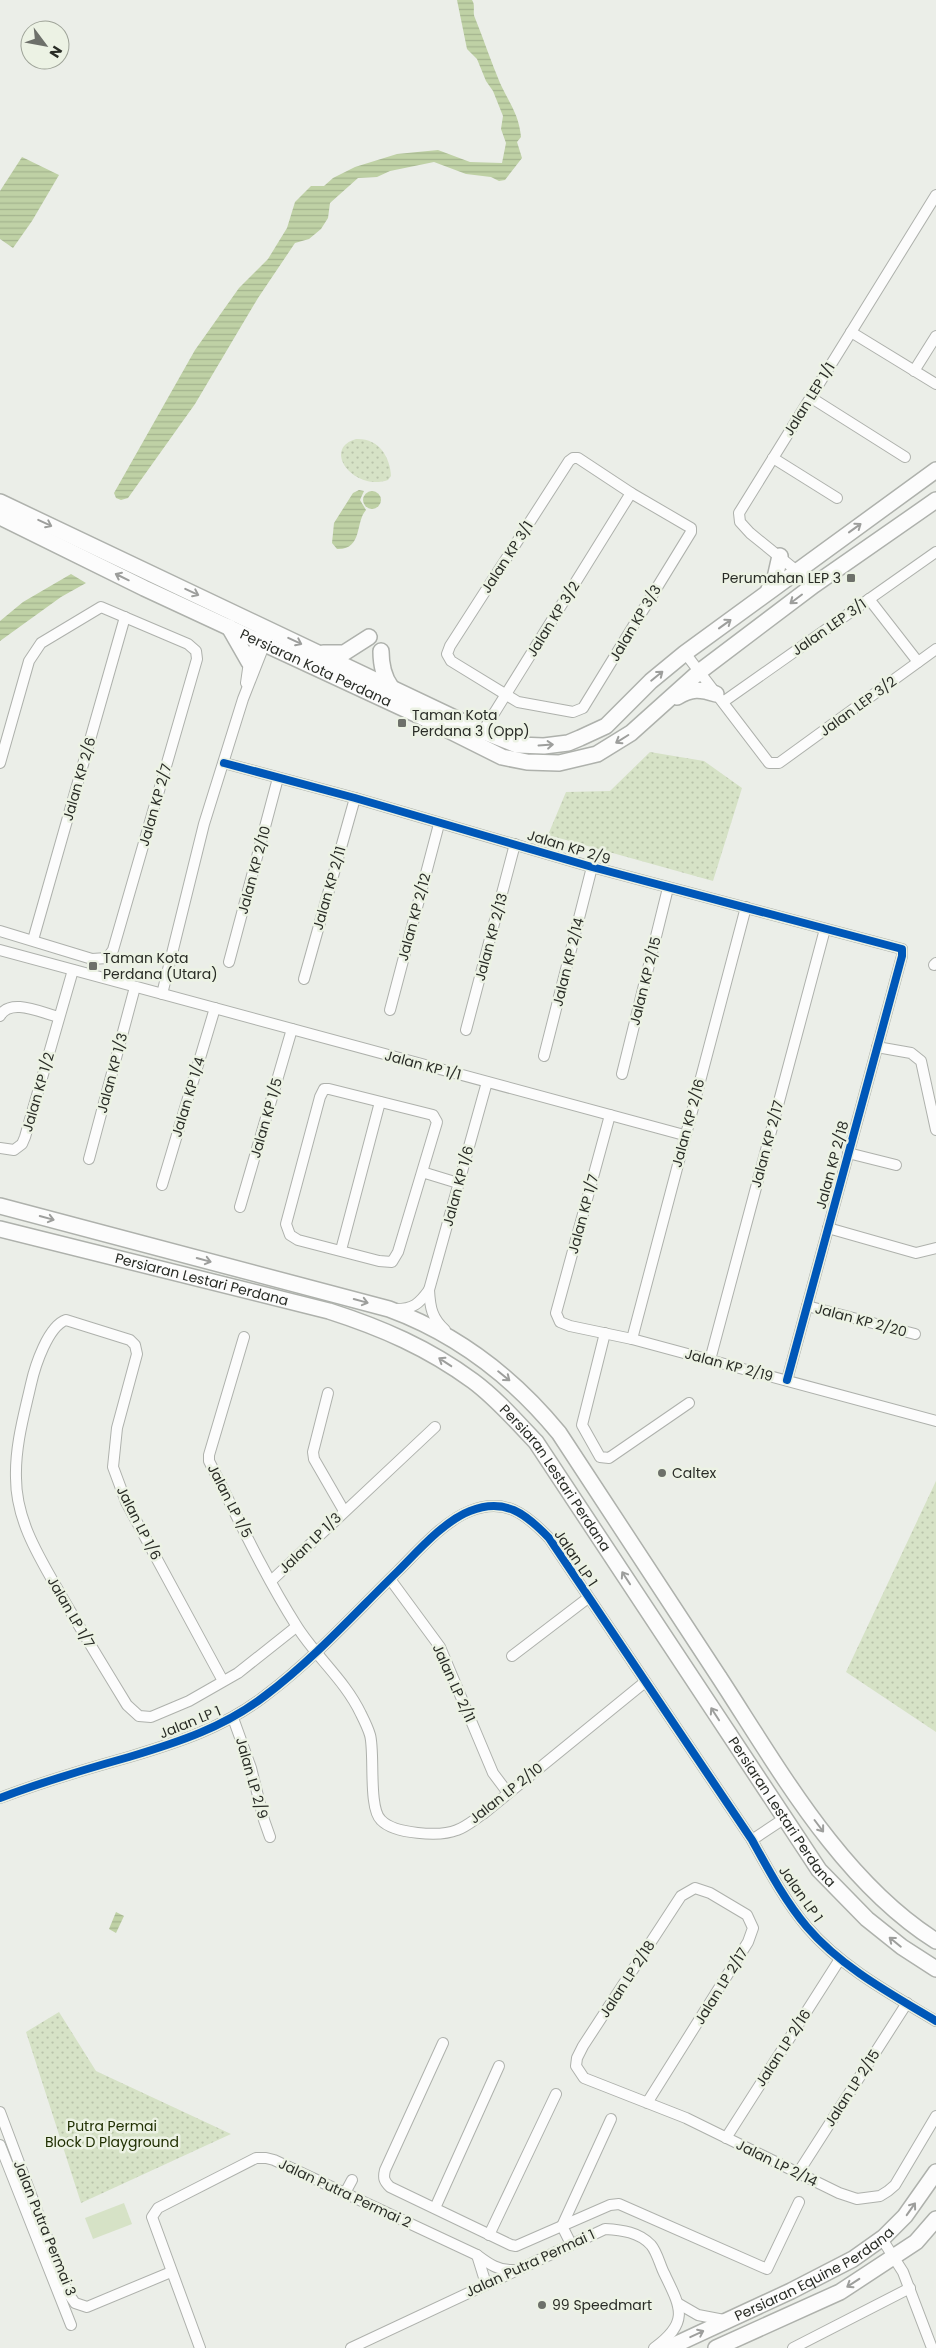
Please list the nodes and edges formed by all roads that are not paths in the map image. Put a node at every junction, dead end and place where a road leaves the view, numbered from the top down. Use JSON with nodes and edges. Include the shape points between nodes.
{"nodes":[{"id":1,"x":936,"y":196,"type":"edge"},
{"id":2,"x":851,"y":332,"type":"junction"},
{"id":3,"x":936,"y":336,"type":"edge"},
{"id":4,"x":914,"y":371,"type":"junction"},
{"id":5,"x":936,"y":384,"type":"edge"},
{"id":6,"x":810,"y":397,"type":"junction"},
{"id":7,"x":905,"y":456,"type":"dead end"},
{"id":8,"x":773,"y":458,"type":"junction"},
{"id":9,"x":936,"y":470,"type":"edge"},
{"id":10,"x":631,"y":493,"type":"junction"},
{"id":11,"x":837,"y":498,"type":"dead end"},
{"id":12,"x":936,"y":500,"type":"edge"},
{"id":13,"x":0,"y":502,"type":"edge"},
{"id":14,"x":0,"y":517,"type":"edge"},
{"id":15,"x":936,"y":552,"type":"edge"},
{"id":16,"x":780,"y":556,"type":"junction"},
{"id":17,"x":797,"y":570,"type":"junction"},
{"id":18,"x":814,"y":585,"type":"junction"},
{"id":19,"x":767,"y":592,"type":"junction"},
{"id":20,"x":870,"y":599,"type":"junction"},
{"id":21,"x":125,"y":617,"type":"junction"},
{"id":22,"x":229,"y":627,"type":"junction"},
{"id":23,"x":264,"y":635,"type":"junction"},
{"id":24,"x":369,"y":637,"type":"dead end"},
{"id":25,"x":936,"y":649,"type":"edge"},
{"id":26,"x":381,"y":651,"type":"dead end"},
{"id":27,"x":320,"y":653,"type":"junction"},
{"id":28,"x":685,"y":653,"type":"junction"},
{"id":29,"x":250,"y":662,"type":"junction"},
{"id":30,"x":918,"y":662,"type":"junction"},
{"id":31,"x":699,"y":672,"type":"junction"},
{"id":32,"x":391,"y":687,"type":"junction"},
{"id":33,"x":506,"y":695,"type":"junction"},
{"id":34,"x":719,"y":698,"type":"junction"},
{"id":35,"x":243,"y":699,"type":"junction"},
{"id":36,"x":659,"y":708,"type":"junction"},
{"id":37,"x":479,"y":738,"type":"junction"},
{"id":38,"x":0,"y":763,"type":"edge"},
{"id":39,"x":224,"y":763,"type":"junction"},
{"id":40,"x":278,"y":778,"type":"junction"},
{"id":41,"x":355,"y":798,"type":"junction"},
{"id":42,"x":439,"y":824,"type":"junction"},
{"id":43,"x":515,"y":844,"type":"junction"},
{"id":44,"x":592,"y":867,"type":"junction"},
{"id":45,"x":668,"y":888,"type":"junction"},
{"id":46,"x":746,"y":907,"type":"junction"},
{"id":47,"x":825,"y":929,"type":"junction"},
{"id":48,"x":0,"y":931,"type":"edge"},
{"id":49,"x":33,"y":940,"type":"junction"},
{"id":50,"x":0,"y":950,"type":"edge"},
{"id":51,"x":902,"y":956,"type":"joint"},
{"id":52,"x":229,"y":962,"type":"dead end"},
{"id":53,"x":73,"y":970,"type":"junction"},
{"id":54,"x":304,"y":979,"type":"dead end"},
{"id":55,"x":136,"y":987,"type":"junction"},
{"id":56,"x":162,"y":994,"type":"junction"},
{"id":57,"x":214,"y":1008,"type":"junction"},
{"id":58,"x":390,"y":1010,"type":"dead end"},
{"id":59,"x":0,"y":1016,"type":"edge"},
{"id":60,"x":60,"y":1017,"type":"junction"},
{"id":61,"x":292,"y":1029,"type":"junction"},
{"id":62,"x":466,"y":1030,"type":"dead end"},
{"id":63,"x":877,"y":1047,"type":"junction"},
{"id":64,"x":544,"y":1056,"type":"dead end"},
{"id":65,"x":622,"y":1074,"type":"dead end"},
{"id":66,"x":487,"y":1082,"type":"junction"},
{"id":67,"x":380,"y":1102,"type":"junction"},
{"id":68,"x":610,"y":1115,"type":"junction"},
{"id":69,"x":936,"y":1130,"type":"edge"},
{"id":70,"x":684,"y":1135,"type":"junction"},
{"id":71,"x":0,"y":1148,"type":"edge"},
{"id":72,"x":848,"y":1153,"type":"junction"},
{"id":73,"x":89,"y":1159,"type":"dead end"},
{"id":74,"x":896,"y":1165,"type":"dead end"},
{"id":75,"x":422,"y":1172,"type":"junction"},
{"id":76,"x":458,"y":1183,"type":"junction"},
{"id":77,"x":162,"y":1185,"type":"dead end"},
{"id":78,"x":0,"y":1206,"type":"edge"},
{"id":79,"x":240,"y":1207,"type":"dead end"},
{"id":80,"x":828,"y":1228,"type":"junction"},
{"id":81,"x":0,"y":1229,"type":"edge"},
{"id":82,"x":936,"y":1248,"type":"edge"},
{"id":83,"x":341,"y":1250,"type":"junction"},
{"id":84,"x":429,"y":1290,"type":"junction"},
{"id":85,"x":807,"y":1306,"type":"junction"},
{"id":86,"x":389,"y":1308,"type":"junction"},
{"id":87,"x":556,"y":1313,"type":"joint"},
{"id":88,"x":58,"y":1322,"type":"joint"},
{"id":89,"x":605,"y":1333,"type":"junction"},
{"id":90,"x":915,"y":1334,"type":"dead end"},
{"id":91,"x":244,"y":1337,"type":"dead end"},
{"id":92,"x":632,"y":1339,"type":"junction"},
{"id":93,"x":456,"y":1340,"type":"junction"},
{"id":94,"x":710,"y":1360,"type":"junction"},
{"id":95,"x":787,"y":1380,"type":"junction"},
{"id":96,"x":328,"y":1393,"type":"dead end"},
{"id":97,"x":688,"y":1404,"type":"dead end"},
{"id":98,"x":936,"y":1421,"type":"edge"},
{"id":99,"x":435,"y":1427,"type":"dead end"},
{"id":100,"x":344,"y":1511,"type":"junction"},
{"id":101,"x":390,"y":1579,"type":"junction"},
{"id":102,"x":271,"y":1581,"type":"junction"},
{"id":103,"x":588,"y":1598,"type":"junction"},
{"id":104,"x":296,"y":1627,"type":"junction"},
{"id":105,"x":316,"y":1652,"type":"junction"},
{"id":106,"x":512,"y":1656,"type":"dead end"},
{"id":107,"x":223,"y":1681,"type":"junction"},
{"id":108,"x":645,"y":1682,"type":"junction"},
{"id":109,"x":233,"y":1718,"type":"junction"},
{"id":110,"x":790,"y":1787,"type":"junction"},
{"id":111,"x":508,"y":1793,"type":"junction"},
{"id":112,"x":0,"y":1798,"type":"edge"},
{"id":113,"x":771,"y":1798,"type":"junction"},
{"id":114,"x":784,"y":1818,"type":"junction"},
{"id":115,"x":270,"y":1837,"type":"dead end"},
{"id":116,"x":752,"y":1840,"type":"junction"},
{"id":117,"x":695,"y":1888,"type":"joint"},
{"id":118,"x":936,"y":1941,"type":"edge"},
{"id":119,"x":840,"y":1959,"type":"junction"},
{"id":120,"x":936,"y":1969,"type":"edge"},
{"id":121,"x":907,"y":2003,"type":"junction"},
{"id":122,"x":936,"y":2021,"type":"edge"},
{"id":123,"x":443,"y":2043,"type":"dead end"},
{"id":124,"x":499,"y":2066,"type":"dead end"},
{"id":125,"x":584,"y":2078,"type":"joint"},
{"id":126,"x":556,"y":2094,"type":"dead end"},
{"id":127,"x":647,"y":2103,"type":"junction"},
{"id":128,"x":0,"y":2112,"type":"edge"},
{"id":129,"x":936,"y":2116,"type":"edge"},
{"id":130,"x":611,"y":2119,"type":"dead end"},
{"id":131,"x":726,"y":2138,"type":"junction"},
{"id":132,"x":0,"y":2145,"type":"edge"},
{"id":133,"x":936,"y":2172,"type":"edge"},
{"id":134,"x":798,"y":2173,"type":"junction"},
{"id":135,"x":352,"y":2180,"type":"dead end"},
{"id":136,"x":345,"y":2194,"type":"junction"},
{"id":137,"x":799,"y":2202,"type":"dead end"},
{"id":138,"x":434,"y":2208,"type":"junction"},
{"id":139,"x":936,"y":2219,"type":"edge"},
{"id":140,"x":562,"y":2226,"type":"junction"},
{"id":141,"x":490,"y":2235,"type":"junction"},
{"id":142,"x":882,"y":2239,"type":"junction"},
{"id":143,"x":571,"y":2244,"type":"junction"},
{"id":144,"x":477,"y":2256,"type":"junction"},
{"id":145,"x":894,"y":2257,"type":"junction"},
{"id":146,"x":514,"y":2270,"type":"junction"},
{"id":147,"x":171,"y":2272,"type":"junction"},
{"id":148,"x":486,"y":2284,"type":"junction"},
{"id":149,"x":910,"y":2288,"type":"junction"},
{"id":150,"x":679,"y":2304,"type":"junction"},
{"id":151,"x":727,"y":2320,"type":"junction"},
{"id":152,"x":71,"y":2325,"type":"dead end"},
{"id":153,"x":200,"y":2348,"type":"edge"},
{"id":154,"x":351,"y":2348,"type":"edge"},
{"id":155,"x":654,"y":2348,"type":"edge"},
{"id":156,"x":668,"y":2348,"type":"edge"},
{"id":157,"x":716,"y":2348,"type":"edge"},
{"id":158,"x":793,"y":2348,"type":"edge"},
{"id":159,"x":932,"y":2348,"type":"edge"}],
"edges":[{"from":1,"to":2,"type":"street","name":"Jalan LEP 1/1"},
{"from":2,"to":4,"type":"street"},
{"from":2,"to":6,"type":"street","name":"Jalan LEP 1/1"},
{"from":3,"to":4,"type":"street"},
{"from":4,"to":5,"type":"street"},
{"from":6,"to":7,"type":"street"},
{"from":6,"to":8,"type":"street","name":"Jalan LEP 1/1"},
{"from":8,"to":11,"type":"street"},
{"from":8,"to":16,"type":"street","name":"Jalan LEP 1/1","via":[[739,513],[740,522]]},
{"from":17,"to":9,"type":"street","name":"Persiaran Kota Perdana","one_way":true},
{"from":10,"to":33,"type":"street","name":"Jalan KP 3/2"},
{"from":10,"to":33,"type":"street","name":"Jalan KP 3/3","via":[[688,526],[691,532],[583,708],[573,712],[543,707],[518,702]]},
{"from":10,"to":33,"type":"street","name":"Jalan KP 3/1","via":[[578,458],[569,461],[450,646],[447,654],[451,661]]},
{"from":12,"to":18,"type":"street"},
{"from":13,"to":23,"type":"street","name":"Persiaran Kota Perdana","one_way":true},
{"from":22,"to":14,"type":"street","name":"Persiaran Kota Perdana","one_way":true},
{"from":15,"to":20,"type":"street","name":"Jalan LEP 3/1"},
{"from":16,"to":17,"type":"street","name":"Jalan LEP 1/1"},
{"from":16,"to":19,"type":"street","via":[[775,578]]},
{"from":17,"to":18,"type":"street","name":"Jalan LEP 1/1"},
{"from":17,"to":19,"type":"street","name":"Persiaran Kota Perdana"},
{"from":18,"to":31,"type":"street","one_way":true},
{"from":28,"to":19,"type":"street","name":"Persiaran Kota Perdana","one_way":true},
{"from":20,"to":30,"type":"street"},
{"from":20,"to":34,"type":"street","name":"Jalan LEP 3/1"},
{"from":21,"to":38,"type":"street","via":[[101,607],[41,643],[29,661]]},
{"from":21,"to":49,"type":"street","name":"Jalan KP 2/6"},
{"from":21,"to":49,"type":"street","name":"Jalan KP 2/7","via":[[188,644],[196,651],[197,659],[114,950],[107,958],[92,959]]},
{"from":22,"to":23,"type":"street","name":"Persiaran Kota Perdana"},
{"from":22,"to":29,"type":"street"},
{"from":23,"to":27,"type":"street","name":"Persiaran Kota Perdana","one_way":true},
{"from":23,"to":29,"type":"street"},
{"from":23,"to":35,"type":"street"},
{"from":23,"to":37,"type":"street","name":"Persiaran Kota Perdana","via":[[422,717]]},
{"from":24,"to":27,"type":"street","via":[[344,653]]},
{"from":25,"to":30,"type":"street","name":"Jalan LEP 3/2"},
{"from":26,"to":32,"type":"street","via":[[383,673]]},
{"from":27,"to":32,"type":"street","name":"Persiaran Kota Perdana"},
{"from":28,"to":31,"type":"street"},
{"from":37,"to":28,"type":"street","name":"Persiaran Kota Perdana","one_way":true,"via":[[517,745],[568,743],[606,726],[651,681]]},
{"from":29,"to":35,"type":"street"},
{"from":30,"to":34,"type":"street","name":"Jalan LEP 3/2","via":[[779,763],[769,763]]},
{"from":31,"to":34,"type":"street"},
{"from":31,"to":36,"type":"street"},
{"from":32,"to":37,"type":"street","name":"Persiaran Kota Perdana"},
{"from":33,"to":37,"type":"street","name":"Jalan KP 3/2"},
{"from":34,"to":36,"type":"street","via":[[702,690],[690,689]]},
{"from":35,"to":39,"type":"street"},
{"from":36,"to":37,"type":"street","name":"Persiaran Kota Perdana","one_way":true,"via":[[631,733],[597,754],[559,763],[502,758]]},
{"from":39,"to":40,"type":"street","name":"Jalan KP 2/9"},
{"from":39,"to":56,"type":"street","via":[[204,824]]},
{"from":40,"to":41,"type":"street","name":"Jalan KP 2/9"},
{"from":40,"to":52,"type":"street","name":"Jalan KP 2/10"},
{"from":41,"to":42,"type":"street","name":"Jalan KP 2/9"},
{"from":41,"to":54,"type":"street","name":"Jalan KP 2/11"},
{"from":42,"to":43,"type":"street","name":"Jalan KP 2/9"},
{"from":42,"to":58,"type":"street","name":"Jalan KP 2/12"},
{"from":43,"to":44,"type":"street","name":"Jalan KP 2/9"},
{"from":43,"to":62,"type":"street","name":"Jalan KP 2/13"},
{"from":44,"to":45,"type":"street","name":"Jalan KP 2/9"},
{"from":44,"to":64,"type":"street","name":"Jalan KP 2/14"},
{"from":45,"to":46,"type":"street","name":"Jalan KP 2/9"},
{"from":45,"to":65,"type":"street","name":"Jalan KP 2/15"},
{"from":46,"to":47,"type":"street","name":"Jalan KP 2/9"},
{"from":46,"to":70,"type":"street","name":"Jalan KP 2/16"},
{"from":47,"to":51,"type":"street","name":"Jalan KP 2/9","via":[[902,949]]},
{"from":47,"to":94,"type":"street","name":"Jalan KP 2/17"},
{"from":48,"to":49,"type":"street"},
{"from":50,"to":53,"type":"street","name":"Jalan KP 1/1"},
{"from":51,"to":63,"type":"street","name":"Jalan KP 2/18"},
{"from":53,"to":55,"type":"street","name":"Jalan KP 1/1"},
{"from":53,"to":60,"type":"street","name":"Jalan KP 1/2"},
{"from":55,"to":56,"type":"street","name":"Jalan KP 1/1"},
{"from":55,"to":73,"type":"street","name":"Jalan KP 1/3"},
{"from":56,"to":57,"type":"street","name":"Jalan KP 1/1"},
{"from":57,"to":61,"type":"street","name":"Jalan KP 1/1"},
{"from":57,"to":77,"type":"street","name":"Jalan KP 1/4"},
{"from":59,"to":60,"type":"street","via":[[5,1008],[14,1006]]},
{"from":60,"to":71,"type":"street","name":"Jalan KP 1/2","via":[[22,1144],[14,1150]]},
{"from":61,"to":66,"type":"street","name":"Jalan KP 1/1"},
{"from":61,"to":79,"type":"street","name":"Jalan KP 1/5"},
{"from":63,"to":69,"type":"street","via":[[911,1053],[921,1061]]},
{"from":63,"to":72,"type":"street","name":"Jalan KP 2/18"},
{"from":66,"to":68,"type":"street","name":"Jalan KP 1/1"},
{"from":66,"to":76,"type":"street","name":"Jalan KP 1/6"},
{"from":67,"to":75,"type":"street","via":[[433,1115],[437,1122]]},
{"from":67,"to":83,"type":"street"},
{"from":67,"to":83,"type":"street","via":[[324,1090],[286,1224],[290,1235],[298,1240]]},
{"from":68,"to":70,"type":"street","name":"Jalan KP 1/1"},
{"from":68,"to":87,"type":"street","name":"Jalan KP 1/7"},
{"from":70,"to":92,"type":"street","name":"Jalan KP 2/16"},
{"from":72,"to":74,"type":"street"},
{"from":72,"to":80,"type":"street","name":"Jalan KP 2/18"},
{"from":75,"to":76,"type":"street"},
{"from":75,"to":83,"type":"street","via":[[398,1252],[392,1262]]},
{"from":76,"to":84,"type":"street","name":"Jalan KP 1/6"},
{"from":78,"to":86,"type":"street","name":"Persiaran Lestari Perdana","one_way":true},
{"from":80,"to":82,"type":"street","via":[[916,1253]]},
{"from":80,"to":85,"type":"street","name":"Jalan KP 2/18"},
{"from":113,"to":81,"type":"street","name":"Persiaran Lestari Perdana","one_way":true,"via":[[536,1442],[474,1382],[426,1350],[377,1327],[163,1268]]},
{"from":84,"to":86,"type":"street","name":"Jalan KP 1/6","via":[[418,1305],[407,1309]]},
{"from":84,"to":93,"type":"street","name":"Jalan KP 1/6","via":[[430,1310],[437,1323]]},
{"from":85,"to":90,"type":"street","name":"Jalan KP 2/20"},
{"from":85,"to":95,"type":"street","name":"Jalan KP 2/18"},
{"from":86,"to":93,"type":"street","name":"Persiaran Lestari Perdana"},
{"from":87,"to":89,"type":"street","name":"Jalan KP 2/19","via":[[560,1322]]},
{"from":88,"to":107,"type":"street","name":"Jalan LP 1/6","via":[[66,1320],[130,1340],[136,1345],[137,1354],[117,1428],[113,1468],[126,1502]]},
{"from":88,"to":107,"type":"street","name":"Jalan LP 1/7","via":[[33,1374],[18,1453],[16,1478],[21,1516],[37,1553],[122,1696],[138,1716],[151,1717],[189,1701]]},
{"from":89,"to":92,"type":"street","name":"Jalan KP 2/19"},
{"from":89,"to":97,"type":"street","via":[[582,1424],[600,1457],[609,1458]]},
{"from":91,"to":102,"type":"street","name":"Jalan LP 1/5","via":[[209,1461]]},
{"from":92,"to":94,"type":"street","name":"Jalan KP 2/19"},
{"from":93,"to":110,"type":"street","name":"Persiaran Lestari Perdana","one_way":true,"via":[[516,1385],[559,1433]]},
{"from":94,"to":95,"type":"street","name":"Jalan KP 2/19"},
{"from":95,"to":98,"type":"street","name":"Jalan KP 2/19"},
{"from":96,"to":100,"type":"street","name":"Jalan LP 1/3","via":[[313,1452]]},
{"from":99,"to":100,"type":"street"},
{"from":100,"to":102,"type":"street","name":"Jalan LP 1/3"},
{"from":101,"to":103,"type":"street","name":"Jalan LP 1","via":[[426,1543],[469,1511],[487,1506],[502,1507],[516,1510],[531,1519],[549,1538]]},
{"from":101,"to":105,"type":"street","name":"Jalan LP 1"},
{"from":101,"to":111,"type":"street","name":"Jalan LP 2/11","via":[[440,1647],[493,1773]]},
{"from":102,"to":104,"type":"street","name":"Jalan LP 1/5"},
{"from":103,"to":106,"type":"street"},
{"from":103,"to":108,"type":"street","name":"Jalan LP 1"},
{"from":104,"to":105,"type":"street","name":"Jalan LP 1/5"},
{"from":104,"to":107,"type":"street","name":"Jalan LP 1/7"},
{"from":105,"to":109,"type":"street","name":"Jalan LP 1","via":[[266,1695]]},
{"from":105,"to":111,"type":"street","name":"Jalan LP 2/10","via":[[347,1691],[370,1735],[376,1813],[380,1820],[395,1828],[422,1833],[457,1831]]},
{"from":108,"to":111,"type":"street","name":"Jalan LP 2/10"},
{"from":108,"to":116,"type":"street","name":"Jalan LP 1"},
{"from":109,"to":112,"type":"street","name":"Jalan LP 1","via":[[181,1742]]},
{"from":109,"to":115,"type":"street","name":"Jalan LP 2/9"},
{"from":110,"to":113,"type":"street"},
{"from":110,"to":118,"type":"street","name":"Persiaran Lestari Perdana","one_way":true,"via":[[832,1844],[874,1892]]},
{"from":113,"to":114,"type":"street","name":"Persiaran Lestari Perdana"},
{"from":114,"to":116,"type":"street"},
{"from":120,"to":114,"type":"street","name":"Persiaran Lestari Perdana","one_way":true,"via":[[867,1919],[818,1870]]},
{"from":116,"to":119,"type":"street","name":"Jalan LP 1","via":[[807,1927]]},
{"from":117,"to":125,"type":"street","name":"Jalan LP 2/18","via":[[681,1896],[583,2046],[576,2066]]},
{"from":117,"to":127,"type":"street","name":"Jalan LP 2/17","via":[[747,1915],[753,1928],[748,1942]]},
{"from":119,"to":121,"type":"street","name":"Jalan LP 1"},
{"from":119,"to":131,"type":"street","name":"Jalan LP 2/16"},
{"from":121,"to":122,"type":"street","name":"Jalan LP 1"},
{"from":121,"to":134,"type":"street","name":"Jalan LP 2/15"},
{"from":123,"to":138,"type":"street","via":[[383,2176],[390,2187]]},
{"from":124,"to":138,"type":"street"},
{"from":125,"to":127,"type":"street","name":"Jalan LP 2/14"},
{"from":126,"to":141,"type":"street"},
{"from":127,"to":131,"type":"street","name":"Jalan LP 2/14"},
{"from":128,"to":147,"type":"street","name":"Jalan Putra Permai 3","via":[[68,2293],[75,2303],[87,2307]]},
{"from":129,"to":134,"type":"street","name":"Jalan LP 2/14","via":[[895,2185],[880,2196],[857,2199]]},
{"from":130,"to":140,"type":"street"},
{"from":131,"to":134,"type":"street","name":"Jalan LP 2/14"},
{"from":132,"to":152,"type":"street"},
{"from":142,"to":133,"type":"street","name":"Persiaran Equine Perdana","one_way":true,"via":[[905,2216]]},
{"from":135,"to":136,"type":"street"},
{"from":136,"to":144,"type":"street","name":"Jalan Putra Permai 2"},
{"from":136,"to":147,"type":"street","name":"Jalan Putra Permai 2","via":[[274,2160],[256,2158],[155,2212],[153,2222]]},
{"from":137,"to":140,"type":"street","via":[[767,2269],[619,2204]]},
{"from":138,"to":141,"type":"street"},
{"from":139,"to":145,"type":"street","name":"Persiaran Equine Perdana","via":[[916,2242]]},
{"from":140,"to":141,"type":"street","via":[[516,2246]]},
{"from":140,"to":143,"type":"street"},
{"from":142,"to":145,"type":"street"},
{"from":142,"to":151,"type":"street","name":"Persiaran Equine Perdana","via":[[853,2259]]},
{"from":143,"to":146,"type":"street","name":"Jalan Putra Permai 1"},
{"from":143,"to":150,"type":"street","name":"Jalan Putra Permai 1","via":[[605,2228],[629,2231],[651,2245]]},
{"from":144,"to":146,"type":"street","name":"Jalan Putra Permai 2","via":[[504,2271]]},
{"from":144,"to":148,"type":"street"},
{"from":145,"to":149,"type":"street"},
{"from":145,"to":157,"type":"street","name":"Persiaran Equine Perdana","one_way":true,"via":[[840,2292]]},
{"from":146,"to":148,"type":"street","name":"Jalan Putra Permai 1"},
{"from":147,"to":153,"type":"street","name":"Jalan Putra Permai 2"},
{"from":148,"to":154,"type":"street","name":"Jalan Putra Permai 1"},
{"from":149,"to":158,"type":"street"},
{"from":149,"to":159,"type":"street"},
{"from":150,"to":151,"type":"street","via":[[698,2315]]},
{"from":150,"to":155,"type":"street","via":[[678,2325],[671,2336]]},
{"from":156,"to":151,"type":"street","name":"Persiaran Equine Perdana","one_way":true}]}
